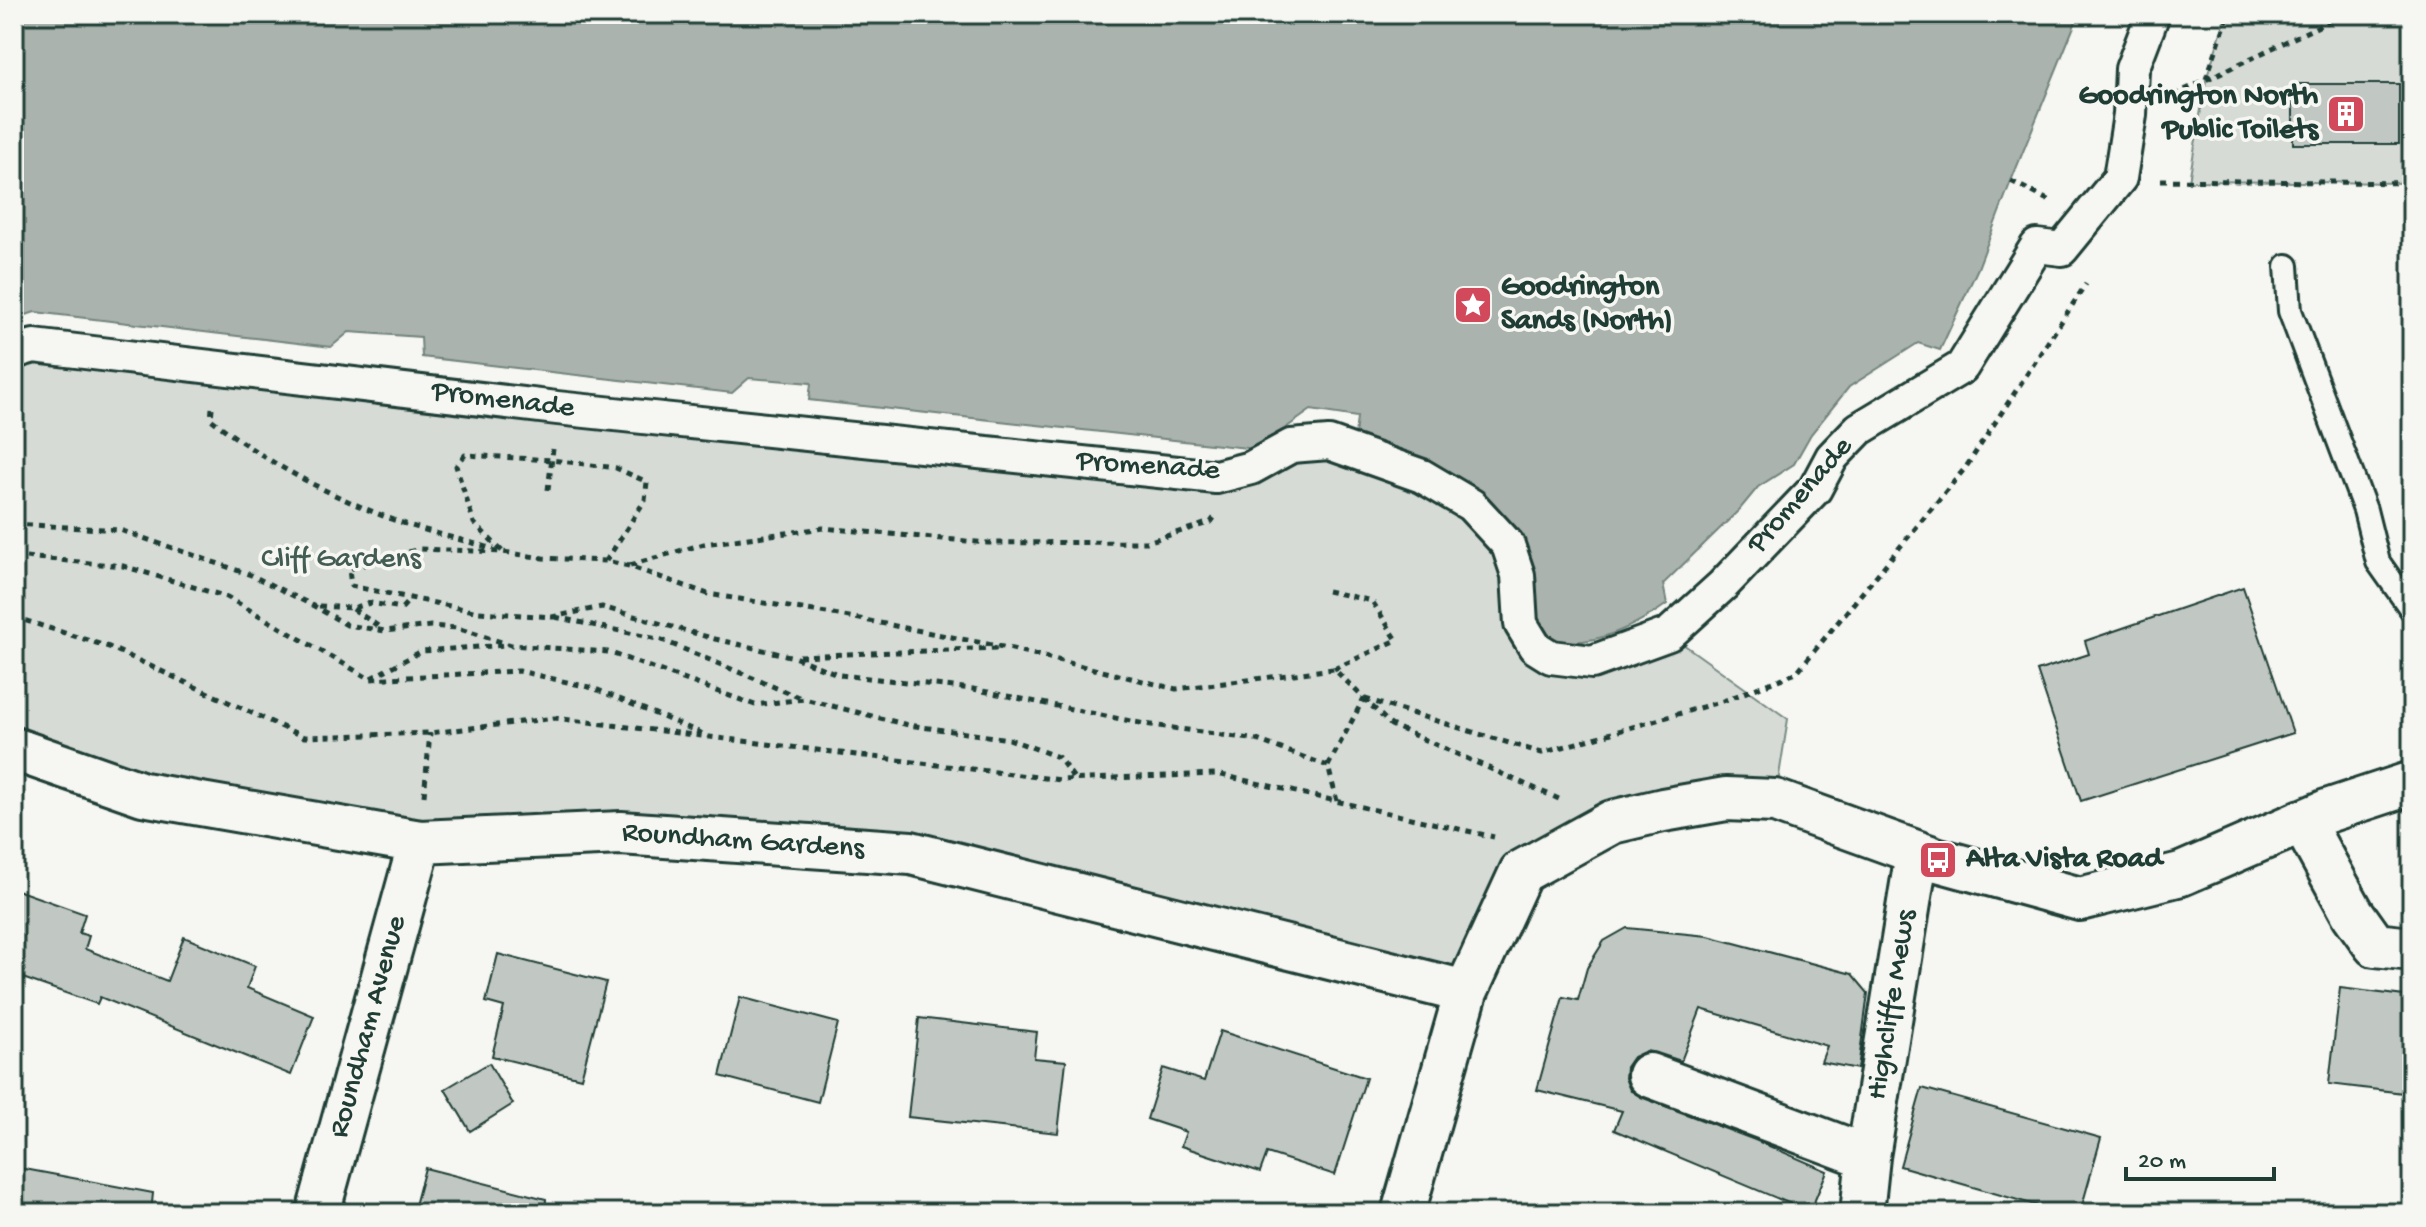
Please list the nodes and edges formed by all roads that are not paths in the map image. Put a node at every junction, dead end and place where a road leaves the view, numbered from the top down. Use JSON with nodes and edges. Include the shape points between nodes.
{"nodes":[{"id":1,"x":2153,"y":14,"type":"edge"},
{"id":2,"x":2287,"y":266,"type":"dead end"},
{"id":3,"x":14,"y":352,"type":"edge"},
{"id":4,"x":2412,"y":610,"type":"edge"},
{"id":5,"x":14,"y":749,"type":"edge"},
{"id":6,"x":2412,"y":783,"type":"edge"},
{"id":7,"x":2302,"y":821,"type":"junction"},
{"id":8,"x":420,"y":842,"type":"junction"},
{"id":9,"x":1917,"y":853,"type":"junction"},
{"id":10,"x":2412,"y":949,"type":"edge"},
{"id":11,"x":1466,"y":992,"type":"junction"},
{"id":12,"x":1649,"y":1075,"type":"dead end"},
{"id":13,"x":1868,"y":1157,"type":"junction"},
{"id":14,"x":318,"y":1213,"type":"edge"},
{"id":15,"x":1403,"y":1213,"type":"edge"},
{"id":16,"x":1862,"y":1213,"type":"edge"}],
"edges":[{"from":1,"to":3,"type":"street","name":"Promenade","via":[[2132,69],[2120,178],[2062,249],[2037,246],[1962,367],[1859,429],[1832,457],[1815,489],[1669,634],[1592,662],[1551,657],[1535,647],[1521,624],[1518,575],[1508,545],[1471,505],[1422,476],[1329,443],[1291,446],[1251,468],[1216,477],[573,410],[34,346]]},
{"from":2,"to":4,"type":"lane","via":[[2290,311],[2365,510],[2378,562]]},
{"from":5,"to":8,"type":"street","name":"Roundham Gardens","via":[[143,794]]},
{"from":6,"to":7,"type":"street"},
{"from":7,"to":9,"type":"street","via":[[2181,874],[2080,899]]},
{"from":7,"to":10,"type":"street","via":[[2375,945]]},
{"from":8,"to":11,"type":"street","name":"Roundham Gardens","via":[[621,833],[911,853]]},
{"from":8,"to":14,"type":"street","name":"Roundham Avenue"},
{"from":9,"to":11,"type":"street","via":[[1775,801],[1726,799],[1612,822],[1521,872]]},
{"from":9,"to":13,"type":"street","name":"Highcliffe Mews"},
{"from":11,"to":15,"type":"street"},
{"from":12,"to":13,"type":"street"},
{"from":13,"to":16,"type":"street","name":"Highcliffe Mews"}]}
